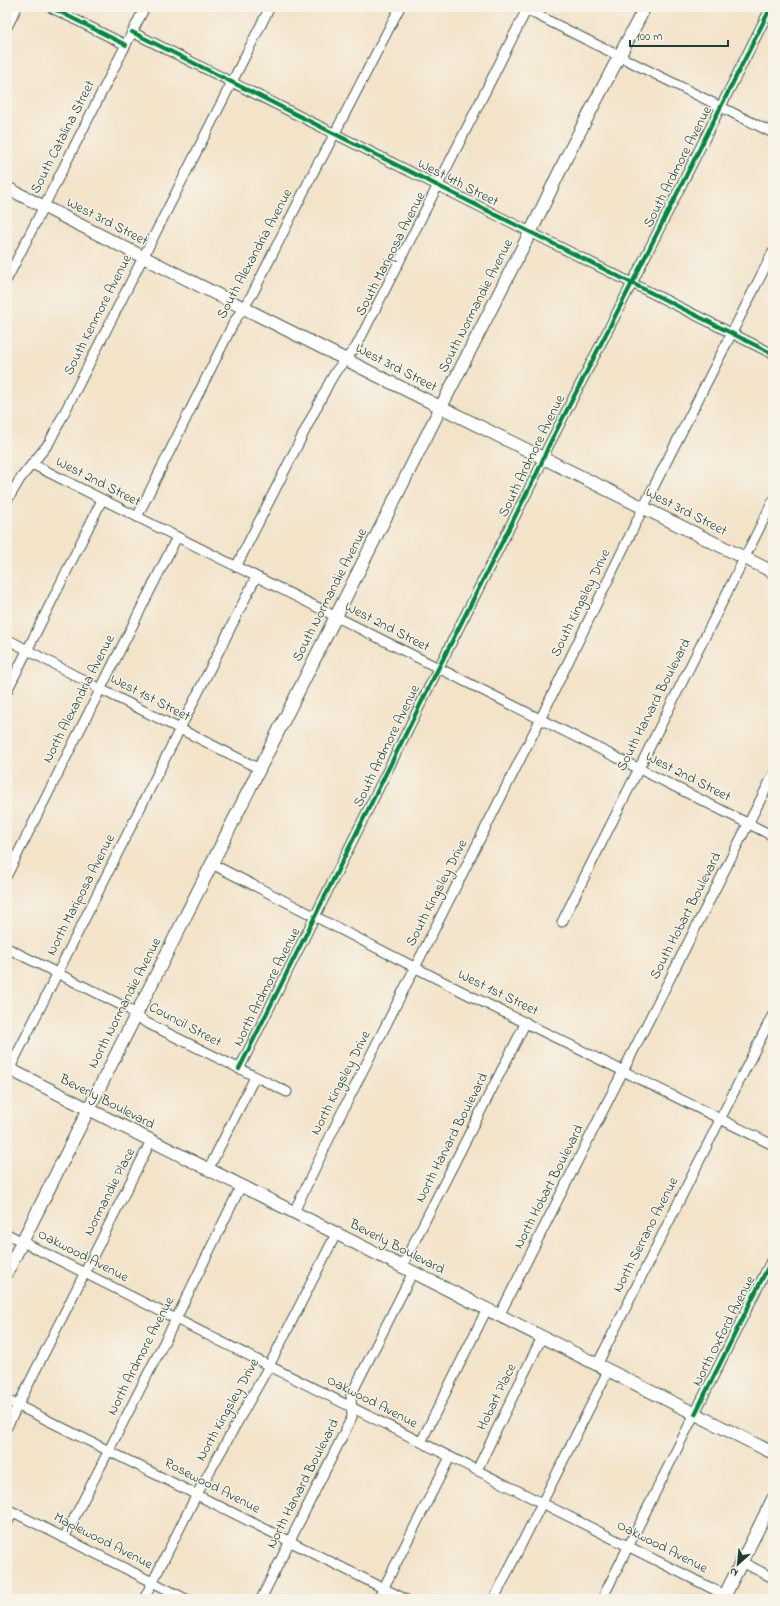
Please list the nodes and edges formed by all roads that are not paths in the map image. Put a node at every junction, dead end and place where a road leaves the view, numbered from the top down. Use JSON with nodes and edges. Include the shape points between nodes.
{"nodes":[{"id":1,"x":17,"y":7,"type":"edge"},
{"id":2,"x":50,"y":7,"type":"edge"},
{"id":3,"x":145,"y":7,"type":"edge"},
{"id":4,"x":270,"y":7,"type":"edge"},
{"id":5,"x":400,"y":7,"type":"edge"},
{"id":6,"x":645,"y":7,"type":"edge"},
{"id":7,"x":771,"y":7,"type":"edge"},
{"id":8,"x":525,"y":8,"type":"edge"},
{"id":9,"x":7,"y":28,"type":"edge"},
{"id":10,"x":132,"y":32,"type":"junction"},
{"id":11,"x":126,"y":45,"type":"junction"},
{"id":12,"x":620,"y":57,"type":"junction"},
{"id":13,"x":232,"y":82,"type":"junction"},
{"id":14,"x":721,"y":107,"type":"junction"},
{"id":15,"x":335,"y":133,"type":"junction"},
{"id":16,"x":773,"y":133,"type":"edge"},
{"id":17,"x":438,"y":185,"type":"junction"},
{"id":18,"x":7,"y":188,"type":"edge"},
{"id":19,"x":44,"y":207,"type":"junction"},
{"id":20,"x":530,"y":232,"type":"junction"},
{"id":21,"x":773,"y":252,"type":"edge"},
{"id":22,"x":143,"y":257,"type":"junction"},
{"id":23,"x":7,"y":279,"type":"edge"},
{"id":24,"x":632,"y":283,"type":"junction"},
{"id":25,"x":243,"y":308,"type":"junction"},
{"id":26,"x":731,"y":333,"type":"junction"},
{"id":27,"x":773,"y":354,"type":"edge"},
{"id":28,"x":346,"y":359,"type":"junction"},
{"id":29,"x":441,"y":407,"type":"junction"},
{"id":30,"x":544,"y":458,"type":"junction"},
{"id":31,"x":32,"y":464,"type":"junction"},
{"id":32,"x":102,"y":500,"type":"junction"},
{"id":33,"x":7,"y":501,"type":"edge"},
{"id":34,"x":773,"y":501,"type":"edge"},
{"id":35,"x":644,"y":508,"type":"junction"},
{"id":36,"x":137,"y":517,"type":"junction"},
{"id":37,"x":177,"y":537,"type":"junction"},
{"id":38,"x":744,"y":558,"type":"junction"},
{"id":39,"x":236,"y":567,"type":"junction"},
{"id":40,"x":773,"y":572,"type":"edge"},
{"id":41,"x":256,"y":577,"type":"junction"},
{"id":42,"x":336,"y":617,"type":"junction"},
{"id":43,"x":7,"y":639,"type":"edge"},
{"id":44,"x":27,"y":650,"type":"junction"},
{"id":45,"x":438,"y":669,"type":"junction"},
{"id":46,"x":100,"y":689,"type":"junction"},
{"id":47,"x":7,"y":691,"type":"edge"},
{"id":48,"x":540,"y":719,"type":"junction"},
{"id":49,"x":180,"y":729,"type":"junction"},
{"id":50,"x":638,"y":768,"type":"junction"},
{"id":51,"x":260,"y":769,"type":"junction"},
{"id":52,"x":773,"y":775,"type":"edge"},
{"id":53,"x":749,"y":824,"type":"junction"},
{"id":54,"x":773,"y":836,"type":"edge"},
{"id":55,"x":212,"y":864,"type":"junction"},
{"id":56,"x":7,"y":875,"type":"edge"},
{"id":57,"x":315,"y":916,"type":"junction"},
{"id":58,"x":562,"y":922,"type":"dead end"},
{"id":59,"x":7,"y":948,"type":"edge"},
{"id":60,"x":416,"y":967,"type":"junction"},
{"id":61,"x":57,"y":973,"type":"junction"},
{"id":62,"x":136,"y":1014,"type":"junction"},
{"id":63,"x":773,"y":1014,"type":"edge"},
{"id":64,"x":526,"y":1022,"type":"junction"},
{"id":65,"x":239,"y":1069,"type":"junction"},
{"id":66,"x":623,"y":1070,"type":"junction"},
{"id":67,"x":8,"y":1071,"type":"edge"},
{"id":68,"x":255,"y":1077,"type":"junction"},
{"id":69,"x":287,"y":1092,"type":"dead end"},
{"id":70,"x":89,"y":1110,"type":"junction"},
{"id":71,"x":720,"y":1118,"type":"junction"},
{"id":72,"x":151,"y":1140,"type":"junction"},
{"id":73,"x":773,"y":1145,"type":"edge"},
{"id":74,"x":208,"y":1170,"type":"junction"},
{"id":75,"x":241,"y":1186,"type":"junction"},
{"id":76,"x":294,"y":1212,"type":"junction"},
{"id":77,"x":7,"y":1234,"type":"edge"},
{"id":78,"x":336,"y":1234,"type":"junction"},
{"id":79,"x":22,"y":1242,"type":"junction"},
{"id":80,"x":773,"y":1257,"type":"edge"},
{"id":81,"x":407,"y":1269,"type":"junction"},
{"id":82,"x":7,"y":1272,"type":"edge"},
{"id":83,"x":84,"y":1272,"type":"junction"},
{"id":84,"x":487,"y":1309,"type":"junction"},
{"id":85,"x":500,"y":1316,"type":"junction"},
{"id":86,"x":176,"y":1319,"type":"junction"},
{"id":87,"x":542,"y":1338,"type":"junction"},
{"id":88,"x":597,"y":1365,"type":"junction"},
{"id":89,"x":270,"y":1366,"type":"junction"},
{"id":90,"x":608,"y":1371,"type":"junction"},
{"id":91,"x":7,"y":1400,"type":"edge"},
{"id":92,"x":18,"y":1405,"type":"junction"},
{"id":93,"x":352,"y":1407,"type":"junction"},
{"id":94,"x":695,"y":1414,"type":"junction"},
{"id":95,"x":7,"y":1427,"type":"edge"},
{"id":96,"x":421,"y":1442,"type":"junction"},
{"id":97,"x":109,"y":1450,"type":"junction"},
{"id":98,"x":773,"y":1453,"type":"edge"},
{"id":99,"x":450,"y":1457,"type":"junction"},
{"id":100,"x":477,"y":1470,"type":"junction"},
{"id":101,"x":197,"y":1494,"type":"junction"},
{"id":102,"x":773,"y":1499,"type":"edge"},
{"id":103,"x":543,"y":1503,"type":"junction"},
{"id":104,"x":10,"y":1510,"type":"edge"},
{"id":105,"x":7,"y":1524,"type":"edge"},
{"id":106,"x":64,"y":1538,"type":"junction"},
{"id":107,"x":290,"y":1541,"type":"junction"},
{"id":108,"x":629,"y":1546,"type":"junction"},
{"id":109,"x":742,"y":1562,"type":"junction"},
{"id":110,"x":773,"y":1578,"type":"edge"},
{"id":111,"x":152,"y":1582,"type":"junction"},
{"id":112,"x":383,"y":1588,"type":"junction"},
{"id":113,"x":724,"y":1597,"type":"edge"},
{"id":114,"x":144,"y":1599,"type":"edge"},
{"id":115,"x":186,"y":1599,"type":"edge"},
{"id":116,"x":261,"y":1599,"type":"edge"},
{"id":117,"x":378,"y":1599,"type":"edge"},
{"id":118,"x":405,"y":1599,"type":"edge"},
{"id":119,"x":494,"y":1599,"type":"edge"},
{"id":120,"x":602,"y":1599,"type":"edge"}],
"edges":[{"from":1,"to":9,"type":"street"},
{"from":2,"to":11,"type":"street"},
{"from":3,"to":10,"type":"street","name":"South Catalina Street"},
{"from":4,"to":13,"type":"street","name":"South Kenmore Avenue"},
{"from":5,"to":15,"type":"street","name":"South Alexandria Avenue"},
{"from":6,"to":12,"type":"main road","name":"South Normandie Avenue"},
{"from":7,"to":14,"type":"street","name":"South Ardmore Avenue"},
{"from":8,"to":12,"type":"street"},
{"from":8,"to":17,"type":"street","name":"South Mariposa Avenue"},
{"from":10,"to":11,"type":"street","name":"South Catalina Street"},
{"from":10,"to":13,"type":"street","name":"West 4th Street"},
{"from":11,"to":19,"type":"street","name":"South Catalina Street"},
{"from":12,"to":14,"type":"street"},
{"from":12,"to":20,"type":"main road","name":"South Normandie Avenue"},
{"from":13,"to":15,"type":"street","name":"West 4th Street"},
{"from":13,"to":22,"type":"street","name":"South Kenmore Avenue"},
{"from":14,"to":16,"type":"street"},
{"from":14,"to":24,"type":"street","name":"South Ardmore Avenue"},
{"from":15,"to":17,"type":"street","name":"West 4th Street"},
{"from":15,"to":25,"type":"street","name":"South Alexandria Avenue"},
{"from":17,"to":20,"type":"street","name":"West 4th Street"},
{"from":17,"to":28,"type":"street","name":"South Mariposa Avenue","via":[[356,347]]},
{"from":18,"to":19,"type":"main road","name":"West 3rd Street"},
{"from":19,"to":22,"type":"main road","name":"West 3rd Street"},
{"from":19,"to":23,"type":"street","name":"South Catalina Street"},
{"from":20,"to":24,"type":"street","name":"West 4th Street"},
{"from":20,"to":29,"type":"main road","name":"South Normandie Avenue"},
{"from":21,"to":26,"type":"street","name":"South Kingsley Drive"},
{"from":22,"to":25,"type":"main road","name":"West 3rd Street"},
{"from":22,"to":31,"type":"street","name":"South Kenmore Avenue","via":[[49,443]]},
{"from":24,"to":26,"type":"street","name":"West 4th Street"},
{"from":24,"to":30,"type":"street","name":"South Ardmore Avenue"},
{"from":25,"to":28,"type":"main road","name":"West 3rd Street"},
{"from":25,"to":36,"type":"street","name":"South Alexandria Avenue"},
{"from":26,"to":27,"type":"street","name":"West 4th Street"},
{"from":26,"to":35,"type":"street","name":"South Kingsley Drive"},
{"from":28,"to":29,"type":"main road","name":"West 3rd Street"},
{"from":28,"to":39,"type":"street","name":"South Mariposa Avenue","via":[[329,383]]},
{"from":29,"to":30,"type":"main road","name":"West 3rd Street"},
{"from":29,"to":42,"type":"main road","name":"South Normandie Avenue"},
{"from":30,"to":35,"type":"main road","name":"West 3rd Street"},
{"from":30,"to":45,"type":"street","name":"South Ardmore Avenue"},
{"from":31,"to":32,"type":"street","name":"West 2nd Street"},
{"from":31,"to":33,"type":"street","name":"South Kenmore Avenue"},
{"from":32,"to":36,"type":"street","name":"West 2nd Street"},
{"from":32,"to":44,"type":"street"},
{"from":34,"to":38,"type":"street","name":"South Harvard Boulevard"},
{"from":35,"to":38,"type":"main road","name":"West 3rd Street"},
{"from":35,"to":48,"type":"street","name":"South Kingsley Drive"},
{"from":36,"to":37,"type":"street","name":"West 2nd Street"},
{"from":37,"to":39,"type":"street","name":"West 2nd Street"},
{"from":37,"to":46,"type":"street","name":"North Alexandria Avenue"},
{"from":38,"to":40,"type":"main road","name":"West 3rd Street"},
{"from":38,"to":50,"type":"street","name":"South Harvard Boulevard"},
{"from":39,"to":41,"type":"street","name":"West 2nd Street"},
{"from":41,"to":42,"type":"street","name":"West 2nd Street"},
{"from":41,"to":49,"type":"street"},
{"from":42,"to":45,"type":"street","name":"West 2nd Street"},
{"from":42,"to":51,"type":"main road","name":"South Normandie Avenue"},
{"from":43,"to":44,"type":"street","name":"West 1st Street"},
{"from":44,"to":46,"type":"street","name":"West 1st Street"},
{"from":44,"to":47,"type":"street"},
{"from":45,"to":48,"type":"street","name":"West 2nd Street"},
{"from":45,"to":57,"type":"street","name":"South Ardmore Avenue"},
{"from":46,"to":49,"type":"street","name":"West 1st Street"},
{"from":46,"to":56,"type":"street","name":"North Alexandria Avenue"},
{"from":48,"to":50,"type":"street","name":"West 2nd Street"},
{"from":48,"to":60,"type":"street","name":"South Kingsley Drive"},
{"from":49,"to":51,"type":"street","name":"West 1st Street"},
{"from":49,"to":61,"type":"street","name":"North Mariposa Avenue"},
{"from":50,"to":53,"type":"street","name":"West 2nd Street"},
{"from":50,"to":58,"type":"street","name":"South Harvard Boulevard"},
{"from":51,"to":55,"type":"main road","name":"North Normandie Avenue"},
{"from":52,"to":53,"type":"street","name":"South Hobart Boulevard"},
{"from":53,"to":54,"type":"street","name":"West 2nd Street"},
{"from":53,"to":66,"type":"street","name":"South Hobart Boulevard"},
{"from":55,"to":57,"type":"street","name":"West 1st Street"},
{"from":55,"to":62,"type":"main road","name":"North Normandie Avenue"},
{"from":57,"to":60,"type":"street","name":"West 1st Street"},
{"from":57,"to":65,"type":"street","name":"North Ardmore Avenue"},
{"from":59,"to":61,"type":"street","name":"Council Street"},
{"from":60,"to":64,"type":"street","name":"West 1st Street"},
{"from":60,"to":76,"type":"street","name":"North Kingsley Drive"},
{"from":61,"to":62,"type":"street","name":"Council Street"},
{"from":61,"to":67,"type":"street","name":"North Mariposa Avenue"},
{"from":62,"to":65,"type":"street","name":"Council Street","via":[[145,1022]]},
{"from":62,"to":70,"type":"main road","name":"North Normandie Avenue"},
{"from":63,"to":71,"type":"street","name":"North Serrano Avenue"},
{"from":64,"to":66,"type":"street","name":"West 1st Street"},
{"from":64,"to":81,"type":"street","name":"North Harvard Boulevard"},
{"from":65,"to":68,"type":"street","name":"Council Street"},
{"from":66,"to":71,"type":"street","name":"West 1st Street"},
{"from":66,"to":85,"type":"street","name":"North Hobart Boulevard"},
{"from":67,"to":70,"type":"main road","name":"Beverly Boulevard"},
{"from":68,"to":69,"type":"street","name":"Council Street"},
{"from":68,"to":74,"type":"street"},
{"from":70,"to":72,"type":"main road","name":"Beverly Boulevard"},
{"from":70,"to":79,"type":"main road","name":"North Normandie Avenue"},
{"from":71,"to":73,"type":"street","name":"West 1st Street"},
{"from":71,"to":88,"type":"street","name":"North Serrano Avenue"},
{"from":72,"to":74,"type":"main road","name":"Beverly Boulevard"},
{"from":72,"to":83,"type":"street","name":"Normandie Place"},
{"from":74,"to":75,"type":"main road","name":"Beverly Boulevard"},
{"from":75,"to":76,"type":"main road","name":"Beverly Boulevard"},
{"from":75,"to":86,"type":"street","name":"North Ardmore Avenue"},
{"from":76,"to":78,"type":"main road","name":"Beverly Boulevard"},
{"from":77,"to":79,"type":"street","name":"Oakwood Avenue"},
{"from":78,"to":81,"type":"main road","name":"Beverly Boulevard"},
{"from":78,"to":89,"type":"street","name":"North Kingsley Drive"},
{"from":79,"to":82,"type":"main road","name":"North Normandie Avenue"},
{"from":79,"to":83,"type":"street","name":"Oakwood Avenue"},
{"from":80,"to":94,"type":"street","name":"North Oxford Avenue"},
{"from":81,"to":84,"type":"main road","name":"Beverly Boulevard"},
{"from":81,"to":93,"type":"street","name":"North Harvard Boulevard","via":[[351,1395]]},
{"from":83,"to":86,"type":"street","name":"Oakwood Avenue"},
{"from":83,"to":92,"type":"street","name":"Normandie Place"},
{"from":84,"to":85,"type":"main road","name":"Beverly Boulevard"},
{"from":84,"to":96,"type":"street"},
{"from":85,"to":87,"type":"main road","name":"Beverly Boulevard"},
{"from":86,"to":89,"type":"street","name":"Oakwood Avenue"},
{"from":86,"to":97,"type":"street","name":"North Ardmore Avenue"},
{"from":87,"to":88,"type":"main road","name":"Beverly Boulevard"},
{"from":87,"to":100,"type":"street","name":"Hobart Place"},
{"from":88,"to":90,"type":"main road","name":"Beverly Boulevard"},
{"from":89,"to":93,"type":"street","name":"Oakwood Avenue"},
{"from":89,"to":101,"type":"street","name":"North Kingsley Drive"},
{"from":90,"to":94,"type":"main road","name":"Beverly Boulevard"},
{"from":90,"to":103,"type":"street"},
{"from":91,"to":92,"type":"street","name":"Rosewood Avenue"},
{"from":92,"to":95,"type":"street","name":"Normandie Place"},
{"from":92,"to":97,"type":"street","name":"Rosewood Avenue"},
{"from":93,"to":96,"type":"street","name":"Oakwood Avenue"},
{"from":93,"to":107,"type":"street","name":"North Harvard Boulevard","via":[[352,1417]]},
{"from":94,"to":98,"type":"main road","name":"Beverly Boulevard"},
{"from":94,"to":108,"type":"street","name":"North Oxford Avenue"},
{"from":96,"to":99,"type":"street","name":"Oakwood Avenue"},
{"from":97,"to":101,"type":"street","name":"Rosewood Avenue"},
{"from":97,"to":106,"type":"street","name":"North Ardmore Avenue"},
{"from":99,"to":100,"type":"street","name":"Oakwood Avenue"},
{"from":99,"to":112,"type":"street"},
{"from":100,"to":103,"type":"street","name":"Oakwood Avenue"},
{"from":101,"to":107,"type":"street","name":"Rosewood Avenue"},
{"from":101,"to":111,"type":"street","name":"North Kingsley Drive"},
{"from":102,"to":109,"type":"main road"},
{"from":103,"to":108,"type":"street","name":"Oakwood Avenue"},
{"from":103,"to":119,"type":"street"},
{"from":104,"to":105,"type":"street"},
{"from":104,"to":106,"type":"street","name":"Maplewood Avenue"},
{"from":106,"to":111,"type":"street","name":"Maplewood Avenue"},
{"from":107,"to":112,"type":"street","name":"Rosewood Avenue"},
{"from":107,"to":116,"type":"street","name":"North Harvard Boulevard"},
{"from":108,"to":113,"type":"street","name":"Oakwood Avenue"},
{"from":108,"to":120,"type":"street","name":"North Oxford Avenue"},
{"from":109,"to":110,"type":"street"},
{"from":109,"to":113,"type":"main road"},
{"from":111,"to":114,"type":"street","name":"North Kingsley Drive"},
{"from":111,"to":115,"type":"street","name":"Maplewood Avenue"},
{"from":112,"to":117,"type":"street"},
{"from":112,"to":118,"type":"street","name":"Rosewood Avenue"}]}
